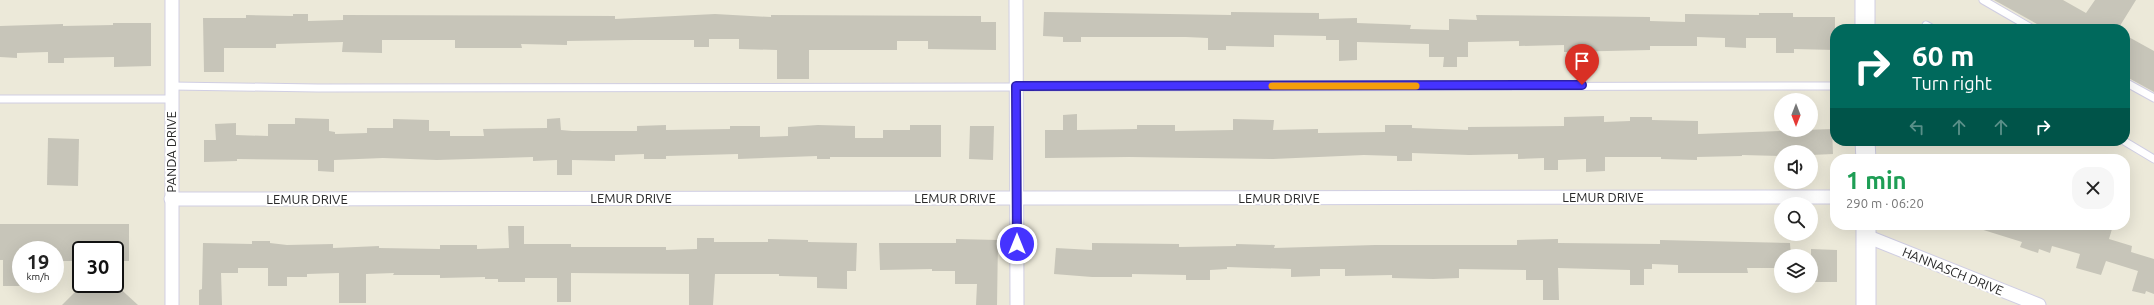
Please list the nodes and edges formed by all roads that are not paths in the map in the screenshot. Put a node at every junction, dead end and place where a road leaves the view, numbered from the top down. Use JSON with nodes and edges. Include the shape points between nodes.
{"nodes":[{"id":1,"x":172,"y":0,"type":"edge"},
{"id":2,"x":1016,"y":0,"type":"edge"},
{"id":3,"x":1865,"y":0,"type":"edge"},
{"id":4,"x":1983,"y":0,"type":"edge"},
{"id":5,"x":1865,"y":24,"type":"edge"},
{"id":6,"x":2024,"y":24,"type":"edge"},
{"id":7,"x":2130,"y":85,"type":"edge"},
{"id":8,"x":1016,"y":86,"type":"junction"},
{"id":9,"x":1830,"y":86,"type":"edge"},
{"id":10,"x":172,"y":92,"type":"junction"},
{"id":11,"x":0,"y":98,"type":"edge"},
{"id":12,"x":2154,"y":98,"type":"edge"},
{"id":13,"x":2130,"y":145,"type":"edge"},
{"id":14,"x":2154,"y":159,"type":"edge"},
{"id":15,"x":1830,"y":197,"type":"edge"},
{"id":16,"x":1016,"y":198,"type":"junction"},
{"id":17,"x":171,"y":199,"type":"junction"},
{"id":18,"x":1866,"y":231,"type":"edge"},
{"id":19,"x":172,"y":305,"type":"edge"},
{"id":20,"x":1017,"y":305,"type":"edge"},
{"id":21,"x":1866,"y":305,"type":"edge"},
{"id":22,"x":2039,"y":305,"type":"edge"}],
"edges":[{"from":1,"to":10,"type":"street","name":"PANDA DRIVE"},
{"from":2,"to":8,"type":"street"},
{"from":3,"to":5,"type":"street"},
{"from":4,"to":6,"type":"lane"},
{"from":7,"to":12,"type":"lane"},
{"from":8,"to":9,"type":"lane"},
{"from":8,"to":10,"type":"lane","via":[[318,88]]},
{"from":8,"to":16,"type":"street"},
{"from":10,"to":11,"type":"lane"},
{"from":10,"to":17,"type":"street","name":"PANDA DRIVE"},
{"from":13,"to":14,"type":"lane"},
{"from":15,"to":16,"type":"street","name":"LEMUR DRIVE"},
{"from":16,"to":17,"type":"street","name":"LEMUR DRIVE"},
{"from":16,"to":20,"type":"street"},
{"from":17,"to":19,"type":"street","name":"PANDA DRIVE"},
{"from":18,"to":21,"type":"street"},
{"from":18,"to":22,"type":"street","name":"HANNASCH DRIVE"}]}
